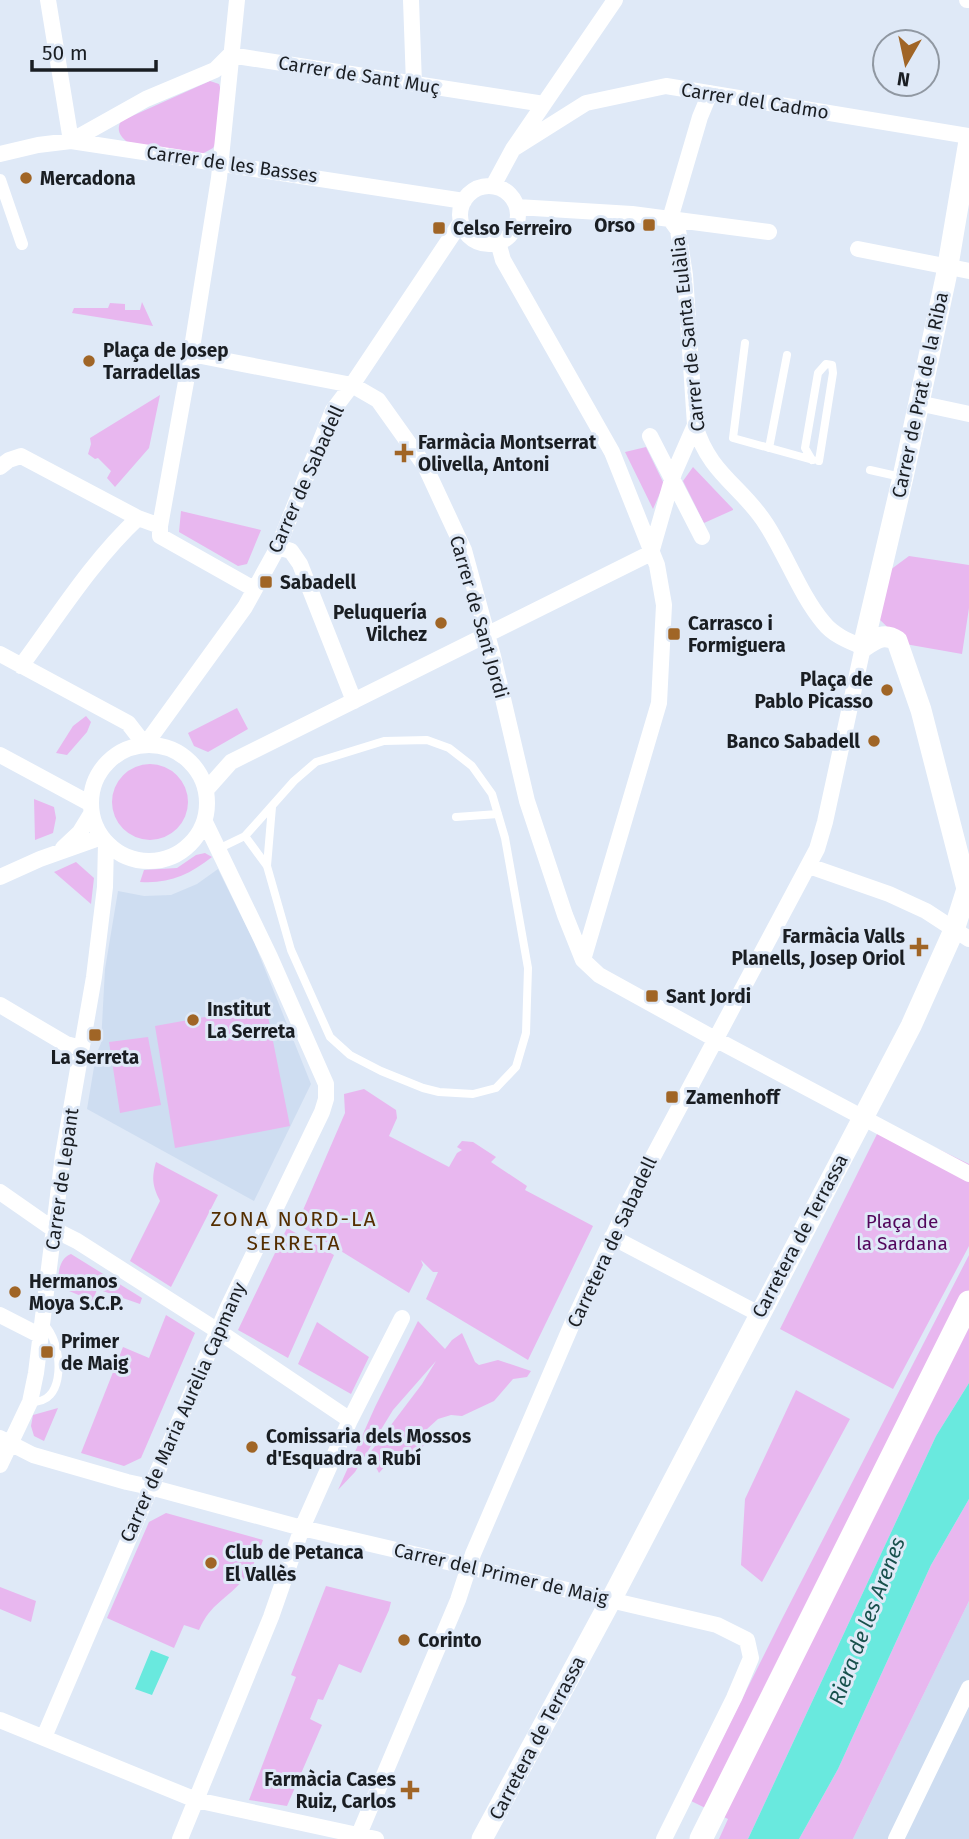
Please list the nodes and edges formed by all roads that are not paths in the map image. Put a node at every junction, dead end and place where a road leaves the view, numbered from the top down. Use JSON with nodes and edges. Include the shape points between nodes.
{"nodes":[{"id":1,"x":48,"y":0,"type":"edge"},
{"id":2,"x":237,"y":0,"type":"edge"},
{"id":3,"x":411,"y":0,"type":"edge"},
{"id":4,"x":615,"y":0,"type":"edge"},
{"id":5,"x":230,"y":55,"type":"junction"},
{"id":6,"x":414,"y":84,"type":"junction"},
{"id":7,"x":710,"y":93,"type":"junction"},
{"id":8,"x":544,"y":104,"type":"junction"},
{"id":9,"x":969,"y":138,"type":"edge"},
{"id":10,"x":71,"y":141,"type":"junction"},
{"id":11,"x":513,"y":149,"type":"junction"},
{"id":12,"x":0,"y":153,"type":"edge"},
{"id":13,"x":221,"y":163,"type":"junction"},
{"id":14,"x":0,"y":180,"type":"edge"},
{"id":15,"x":493,"y":186,"type":"junction"},
{"id":16,"x":464,"y":201,"type":"junction"},
{"id":17,"x":517,"y":207,"type":"junction"},
{"id":18,"x":670,"y":219,"type":"junction"},
{"id":19,"x":461,"y":222,"type":"junction"},
{"id":20,"x":769,"y":232,"type":"dead end"},
{"id":21,"x":471,"y":237,"type":"junction"},
{"id":22,"x":498,"y":242,"type":"junction"},
{"id":23,"x":22,"y":244,"type":"dead end"},
{"id":24,"x":858,"y":249,"type":"dead end"},
{"id":25,"x":441,"y":252,"type":"junction"},
{"id":26,"x":947,"y":267,"type":"junction"},
{"id":27,"x":969,"y":271,"type":"edge"},
{"id":28,"x":745,"y":343,"type":"dead end"},
{"id":29,"x":191,"y":354,"type":"junction"},
{"id":30,"x":787,"y":355,"type":"dead end"},
{"id":31,"x":352,"y":385,"type":"junction"},
{"id":32,"x":918,"y":403,"type":"junction"},
{"id":33,"x":969,"y":414,"type":"edge"},
{"id":34,"x":695,"y":425,"type":"junction"},
{"id":35,"x":650,"y":436,"type":"dead end"},
{"id":36,"x":769,"y":448,"type":"junction"},
{"id":37,"x":818,"y":461,"type":"junction"},
{"id":38,"x":0,"y":467,"type":"edge"},
{"id":39,"x":870,"y":470,"type":"dead end"},
{"id":40,"x":903,"y":477,"type":"junction"},
{"id":41,"x":672,"y":481,"type":"junction"},
{"id":42,"x":138,"y":518,"type":"junction"},
{"id":43,"x":160,"y":526,"type":"junction"},
{"id":44,"x":702,"y":537,"type":"dead end"},
{"id":45,"x":278,"y":547,"type":"junction"},
{"id":46,"x":651,"y":552,"type":"junction"},
{"id":47,"x":254,"y":589,"type":"junction"},
{"id":48,"x":486,"y":635,"type":"junction"},
{"id":49,"x":863,"y":647,"type":"junction"},
{"id":50,"x":0,"y":654,"type":"edge"},
{"id":51,"x":21,"y":666,"type":"junction"},
{"id":52,"x":354,"y":701,"type":"junction"},
{"id":53,"x":172,"y":706,"type":"junction"},
{"id":54,"x":145,"y":745,"type":"junction"},
{"id":55,"x":173,"y":750,"type":"junction"},
{"id":56,"x":0,"y":755,"type":"edge"},
{"id":57,"x":231,"y":762,"type":"junction"},
{"id":58,"x":192,"y":763,"type":"junction"},
{"id":59,"x":207,"y":789,"type":"junction"},
{"id":60,"x":272,"y":807,"type":"junction"},
{"id":61,"x":90,"y":809,"type":"junction"},
{"id":62,"x":498,"y":814,"type":"junction"},
{"id":63,"x":456,"y":817,"type":"dead end"},
{"id":64,"x":205,"y":822,"type":"junction"},
{"id":65,"x":245,"y":836,"type":"junction"},
{"id":66,"x":104,"y":840,"type":"junction"},
{"id":67,"x":218,"y":849,"type":"junction"},
{"id":68,"x":58,"y":852,"type":"junction"},
{"id":69,"x":123,"y":855,"type":"junction"},
{"id":70,"x":267,"y":866,"type":"junction"},
{"id":71,"x":809,"y":866,"type":"junction"},
{"id":72,"x":0,"y":877,"type":"edge"},
{"id":73,"x":968,"y":886,"type":"edge"},
{"id":74,"x":105,"y":887,"type":"junction"},
{"id":75,"x":565,"y":915,"type":"junction"},
{"id":76,"x":587,"y":925,"type":"junction"},
{"id":77,"x":961,"y":934,"type":"edge"},
{"id":78,"x":583,"y":960,"type":"junction"},
{"id":79,"x":0,"y":1005,"type":"edge"},
{"id":80,"x":715,"y":1039,"type":"junction"},
{"id":81,"x":82,"y":1048,"type":"junction"},
{"id":82,"x":862,"y":1118,"type":"junction"},
{"id":83,"x":969,"y":1174,"type":"edge"},
{"id":84,"x":0,"y":1192,"type":"edge"},
{"id":85,"x":53,"y":1229,"type":"junction"},
{"id":86,"x":612,"y":1237,"type":"junction"},
{"id":87,"x":969,"y":1302,"type":"edge"},
{"id":88,"x":759,"y":1314,"type":"junction"},
{"id":89,"x":0,"y":1315,"type":"edge"},
{"id":90,"x":402,"y":1318,"type":"dead end"},
{"id":91,"x":42,"y":1329,"type":"junction"},
{"id":92,"x":218,"y":1331,"type":"junction"},
{"id":93,"x":350,"y":1420,"type":"junction"},
{"id":94,"x":5,"y":1440,"type":"edge"},
{"id":95,"x":0,"y":1465,"type":"edge"},
{"id":96,"x":150,"y":1486,"type":"junction"},
{"id":97,"x":302,"y":1528,"type":"junction"},
{"id":98,"x":469,"y":1567,"type":"junction"},
{"id":99,"x":611,"y":1600,"type":"junction"},
{"id":100,"x":969,"y":1688,"type":"edge"},
{"id":101,"x":0,"y":1720,"type":"edge"},
{"id":102,"x":44,"y":1737,"type":"junction"},
{"id":103,"x":196,"y":1800,"type":"junction"},
{"id":104,"x":358,"y":1837,"type":"edge"},
{"id":105,"x":180,"y":1839,"type":"edge"},
{"id":106,"x":376,"y":1839,"type":"edge"},
{"id":107,"x":482,"y":1839,"type":"edge"},
{"id":108,"x":664,"y":1839,"type":"edge"},
{"id":109,"x":701,"y":1839,"type":"edge"},
{"id":110,"x":896,"y":1839,"type":"edge"}],
"edges":[{"from":1,"to":10,"type":"street"},
{"from":2,"to":5,"type":"street"},
{"from":3,"to":6,"type":"street"},
{"from":4,"to":8,"type":"street"},
{"from":5,"to":6,"type":"street","name":"Carrer de Sant Muç"},
{"from":5,"to":10,"type":"street","via":[[215,70],[146,99]]},
{"from":5,"to":13,"type":"street"},
{"from":6,"to":8,"type":"street","name":"Carrer de Sant Muç"},
{"from":7,"to":9,"type":"street","name":"Carrer del Cadmo"},
{"from":7,"to":11,"type":"street","name":"Carrer del Cadmo","via":[[666,86],[586,103]]},
{"from":7,"to":18,"type":"street","name":"Carrer de Santa Eulàlia"},
{"from":8,"to":11,"type":"street"},
{"from":9,"to":26,"type":"street","name":"Carrer de Prat de la Riba"},
{"from":10,"to":12,"type":"street","name":"Carrer de les Basses"},
{"from":10,"to":13,"type":"street","name":"Carrer de les Basses"},
{"from":11,"to":15,"type":"street"},
{"from":13,"to":16,"type":"street","name":"Carrer de les Basses"},
{"from":13,"to":29,"type":"street"},
{"from":14,"to":23,"type":"street"},
{"from":15,"to":16,"type":"street","via":[[475,189]]},
{"from":15,"to":17,"type":"street","via":[[510,195]]},
{"from":16,"to":19,"type":"street"},
{"from":17,"to":18,"type":"street"},
{"from":17,"to":22,"type":"street","via":[[513,231]]},
{"from":18,"to":20,"type":"street"},
{"from":18,"to":34,"type":"street","name":"Carrer de Santa Eulàlia","via":[[678,230],[685,275]]},
{"from":19,"to":21,"type":"street"},
{"from":19,"to":25,"type":"street","name":"Carrer de Sabadell"},
{"from":21,"to":22,"type":"street"},
{"from":21,"to":25,"type":"street","name":"Carrer de Sabadell"},
{"from":22,"to":46,"type":"street","via":[[503,260],[612,452]]},
{"from":24,"to":26,"type":"street"},
{"from":25,"to":31,"type":"street","name":"Carrer de Sabadell"},
{"from":26,"to":27,"type":"street"},
{"from":26,"to":32,"type":"street","name":"Carrer de Prat de la Riba"},
{"from":28,"to":36,"type":"lane","via":[[733,438]]},
{"from":29,"to":31,"type":"street","name":"Carrer de Sant Jordi"},
{"from":29,"to":43,"type":"street"},
{"from":30,"to":36,"type":"lane"},
{"from":31,"to":45,"type":"street","name":"Carrer de Sabadell","via":[[333,410]]},
{"from":31,"to":48,"type":"street","name":"Carrer de Sant Jordi","via":[[378,400],[425,466],[464,550]]},
{"from":32,"to":33,"type":"street"},
{"from":32,"to":40,"type":"street","name":"Carrer de Prat de la Riba"},
{"from":34,"to":41,"type":"street"},
{"from":34,"to":49,"type":"street","name":"Carrer de Santa Eulàlia","via":[[714,467],[765,522],[820,619],[838,635]]},
{"from":35,"to":41,"type":"street"},
{"from":36,"to":37,"type":"lane"},
{"from":37,"to":37,"type":"lane","via":[[833,373],[832,365],[826,364],[818,373],[805,448]]},
{"from":38,"to":42,"type":"street","via":[[21,456]]},
{"from":39,"to":40,"type":"lane"},
{"from":40,"to":49,"type":"street","name":"Carrer de Prat de la Riba"},
{"from":41,"to":44,"type":"street"},
{"from":41,"to":46,"type":"street"},
{"from":42,"to":43,"type":"street"},
{"from":42,"to":51,"type":"street"},
{"from":43,"to":47,"type":"street","via":[[160,536]]},
{"from":45,"to":47,"type":"street","name":"Carrer de Sabadell"},
{"from":45,"to":52,"type":"street","via":[[290,551],[300,564]]},
{"from":46,"to":48,"type":"street"},
{"from":46,"to":76,"type":"street","via":[[664,605],[659,703],[607,884]]},
{"from":47,"to":53,"type":"street","name":"Carrer de Sabadell"},
{"from":48,"to":52,"type":"street"},
{"from":48,"to":75,"type":"street","name":"Carrer de Sant Jordi","via":[[527,801]]},
{"from":49,"to":71,"type":"street","name":"Carretera de Sabadell","via":[[825,822]]},
{"from":49,"to":73,"type":"street","name":"Carretera de Terrassa","via":[[880,636],[897,641],[921,710]]},
{"from":50,"to":51,"type":"street"},
{"from":51,"to":54,"type":"street","via":[[128,723]]},
{"from":52,"to":57,"type":"street"},
{"from":53,"to":54,"type":"street","name":"Carrer de Sabadell"},
{"from":53,"to":55,"type":"street","via":[[169,731]]},
{"from":54,"to":55,"type":"street"},
{"from":54,"to":61,"type":"street","via":[[130,747],[106,763],[96,780]]},
{"from":55,"to":58,"type":"street"},
{"from":56,"to":61,"type":"street"},
{"from":57,"to":58,"type":"street"},
{"from":57,"to":59,"type":"street"},
{"from":58,"to":59,"type":"street"},
{"from":59,"to":64,"type":"street"},
{"from":60,"to":62,"type":"lane","via":[[316,762],[384,741],[427,740],[449,748],[472,766],[492,794]]},
{"from":60,"to":65,"type":"lane"},
{"from":60,"to":70,"type":"lane"},
{"from":61,"to":66,"type":"street"},
{"from":61,"to":68,"type":"street","via":[[80,832]]},
{"from":62,"to":63,"type":"lane"},
{"from":62,"to":70,"type":"lane","via":[[528,968],[526,1033],[516,1068],[496,1088],[473,1094],[423,1088],[350,1055],[330,1037],[291,950]]},
{"from":64,"to":67,"type":"street","name":"Carrer de Maria Aurèlia Capmany"},
{"from":64,"to":69,"type":"street","via":[[183,851],[159,861]]},
{"from":65,"to":67,"type":"lane"},
{"from":65,"to":70,"type":"lane"},
{"from":66,"to":68,"type":"street"},
{"from":66,"to":69,"type":"street"},
{"from":66,"to":74,"type":"street","name":"Carrer de Lepant"},
{"from":67,"to":92,"type":"street","name":"Carrer de Maria Aurèlia Capmany","via":[[326,1084],[326,1099]]},
{"from":68,"to":72,"type":"street"},
{"from":69,"to":74,"type":"street","name":"Carrer de Lepant"},
{"from":71,"to":77,"type":"street","via":[[889,894]]},
{"from":71,"to":80,"type":"street","name":"Carretera de Sabadell"},
{"from":73,"to":77,"type":"street","name":"Carretera de Terrassa"},
{"from":74,"to":81,"type":"street","name":"Carrer de Lepant"},
{"from":75,"to":76,"type":"street","via":[[574,926]]},
{"from":75,"to":78,"type":"street","name":"Carrer de Sant Jordi"},
{"from":76,"to":78,"type":"street"},
{"from":77,"to":82,"type":"street","name":"Carretera de Terrassa"},
{"from":78,"to":80,"type":"street","via":[[599,975]]},
{"from":79,"to":81,"type":"street","via":[[66,1044]]},
{"from":80,"to":82,"type":"street"},
{"from":80,"to":86,"type":"street","name":"Carretera de Sabadell"},
{"from":81,"to":85,"type":"street","name":"Carrer de Lepant"},
{"from":82,"to":83,"type":"street"},
{"from":82,"to":88,"type":"street","name":"Carretera de Terrassa"},
{"from":84,"to":85,"type":"street"},
{"from":85,"to":91,"type":"street","name":"Carrer de Lepant"},
{"from":85,"to":92,"type":"street"},
{"from":86,"to":88,"type":"street"},
{"from":86,"to":98,"type":"street","name":"Carretera de Sabadell"},
{"from":87,"to":109,"type":"main road"},
{"from":88,"to":99,"type":"street","name":"Carretera de Terrassa"},
{"from":89,"to":91,"type":"street"},
{"from":90,"to":93,"type":"street"},
{"from":91,"to":94,"type":"street","name":"Carrer de Lepant","via":[[30,1402]]},
{"from":92,"to":93,"type":"street"},
{"from":92,"to":96,"type":"street","name":"Carrer de Maria Aurèlia Capmany"},
{"from":93,"to":97,"type":"street"},
{"from":94,"to":95,"type":"street","name":"Carrer de Lepant"},
{"from":94,"to":96,"type":"street","name":"Carrer del Primer de Maig","via":[[33,1455]]},
{"from":96,"to":97,"type":"street","name":"Carrer del Primer de Maig"},
{"from":96,"to":102,"type":"street","name":"Carrer de Maria Aurèlia Capmany"},
{"from":97,"to":98,"type":"street","name":"Carrer del Primer de Maig"},
{"from":97,"to":103,"type":"street"},
{"from":98,"to":99,"type":"street","name":"Carrer del Primer de Maig"},
{"from":98,"to":104,"type":"street","name":"Carretera de Sabadell"},
{"from":99,"to":107,"type":"street","name":"Carretera de Terrassa"},
{"from":99,"to":108,"type":"street","name":"Carrer del Primer de Maig","via":[[717,1625],[747,1640],[751,1658]]},
{"from":100,"to":110,"type":"street"},
{"from":101,"to":102,"type":"street"},
{"from":102,"to":103,"type":"street"},
{"from":103,"to":104,"type":"street"},
{"from":103,"to":105,"type":"street"},
{"from":104,"to":106,"type":"street"}]}
